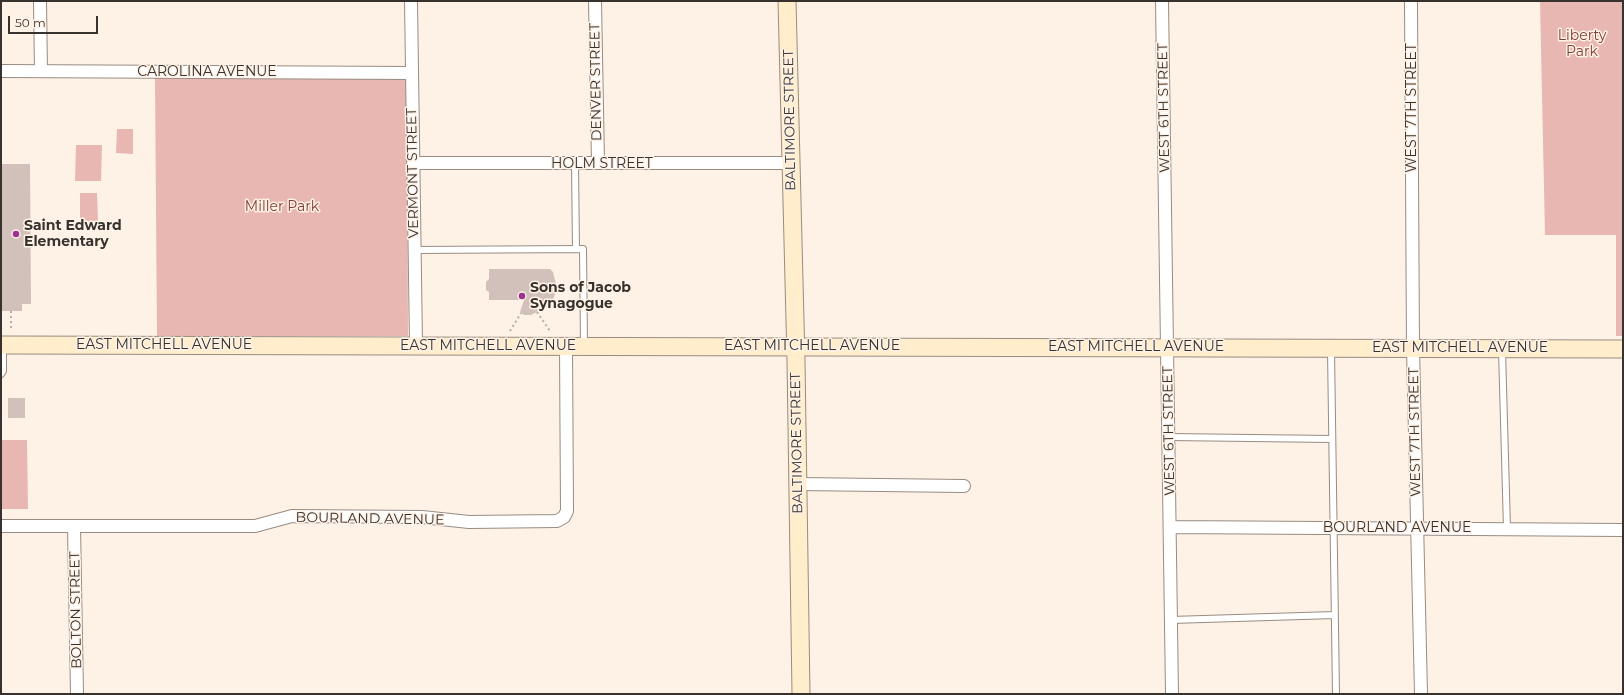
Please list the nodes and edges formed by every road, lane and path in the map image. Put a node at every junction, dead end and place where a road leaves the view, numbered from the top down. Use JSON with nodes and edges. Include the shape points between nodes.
{"nodes":[{"id":1,"x":40,"y":1,"type":"edge"},
{"id":2,"x":411,"y":1,"type":"edge"},
{"id":3,"x":595,"y":1,"type":"edge"},
{"id":4,"x":788,"y":1,"type":"edge"},
{"id":5,"x":1162,"y":1,"type":"edge"},
{"id":6,"x":1411,"y":1,"type":"edge"},
{"id":7,"x":1,"y":71,"type":"edge"},
{"id":8,"x":41,"y":71,"type":"junction"},
{"id":9,"x":412,"y":73,"type":"junction"},
{"id":10,"x":413,"y":163,"type":"junction"},
{"id":11,"x":598,"y":163,"type":"junction"},
{"id":12,"x":575,"y":164,"type":"junction"},
{"id":13,"x":791,"y":164,"type":"junction"},
{"id":14,"x":576,"y":249,"type":"junction"},
{"id":15,"x":414,"y":250,"type":"junction"},
{"id":16,"x":11,"y":311,"type":"dead end"},
{"id":17,"x":537,"y":312,"type":"dead end"},
{"id":18,"x":521,"y":313,"type":"dead end"},
{"id":19,"x":11,"y":330,"type":"dead end"},
{"id":20,"x":510,"y":331,"type":"dead end"},
{"id":21,"x":550,"y":331,"type":"dead end"},
{"id":22,"x":2,"y":345,"type":"edge"},
{"id":23,"x":416,"y":346,"type":"junction"},
{"id":24,"x":566,"y":346,"type":"junction"},
{"id":25,"x":584,"y":346,"type":"junction"},
{"id":26,"x":795,"y":346,"type":"junction"},
{"id":27,"x":1168,"y":348,"type":"junction"},
{"id":28,"x":1331,"y":348,"type":"junction"},
{"id":29,"x":1413,"y":348,"type":"junction"},
{"id":30,"x":1502,"y":349,"type":"junction"},
{"id":31,"x":1623,"y":349,"type":"edge"},
{"id":32,"x":1,"y":374,"type":"edge"},
{"id":33,"x":1169,"y":437,"type":"junction"},
{"id":34,"x":1332,"y":439,"type":"junction"},
{"id":35,"x":798,"y":484,"type":"junction"},
{"id":36,"x":964,"y":486,"type":"dead end"},
{"id":37,"x":1,"y":526,"type":"edge"},
{"id":38,"x":74,"y":526,"type":"junction"},
{"id":39,"x":1171,"y":528,"type":"junction"},
{"id":40,"x":1334,"y":528,"type":"junction"},
{"id":41,"x":1416,"y":528,"type":"junction"},
{"id":42,"x":1507,"y":529,"type":"junction"},
{"id":43,"x":1623,"y":530,"type":"edge"},
{"id":44,"x":1335,"y":615,"type":"junction"},
{"id":45,"x":1171,"y":620,"type":"junction"},
{"id":46,"x":77,"y":694,"type":"edge"},
{"id":47,"x":801,"y":694,"type":"edge"},
{"id":48,"x":1172,"y":694,"type":"edge"},
{"id":49,"x":1336,"y":694,"type":"edge"},
{"id":50,"x":1421,"y":694,"type":"edge"}],
"edges":[{"from":1,"to":8,"type":"street"},
{"from":2,"to":9,"type":"street","name":"VERMONT STREET"},
{"from":3,"to":11,"type":"street","name":"DENVER STREET"},
{"from":4,"to":13,"type":"street","name":"BALTIMORE STREET"},
{"from":5,"to":27,"type":"street","name":"WEST 6TH STREET"},
{"from":6,"to":29,"type":"street","name":"WEST 7TH STREET"},
{"from":7,"to":8,"type":"street","name":"CAROLINA AVENUE"},
{"from":8,"to":9,"type":"street","name":"CAROLINA AVENUE"},
{"from":9,"to":10,"type":"street","name":"VERMONT STREET"},
{"from":10,"to":12,"type":"street","name":"HOLM STREET"},
{"from":10,"to":15,"type":"street","name":"VERMONT STREET"},
{"from":11,"to":12,"type":"street","name":"HOLM STREET"},
{"from":11,"to":13,"type":"street","name":"HOLM STREET"},
{"from":12,"to":14,"type":"lane"},
{"from":13,"to":26,"type":"street","name":"BALTIMORE STREET"},
{"from":14,"to":15,"type":"lane"},
{"from":14,"to":25,"type":"lane","via":[[583,249]]},
{"from":15,"to":23,"type":"street","name":"VERMONT STREET"},
{"from":16,"to":19,"type":"path"},
{"from":17,"to":21,"type":"path"},
{"from":18,"to":20,"type":"path"},
{"from":22,"to":23,"type":"street","name":"EAST MITCHELL AVENUE"},
{"from":22,"to":32,"type":"lane"},
{"from":23,"to":24,"type":"street","name":"EAST MITCHELL AVENUE"},
{"from":24,"to":25,"type":"street","name":"EAST MITCHELL AVENUE"},
{"from":24,"to":38,"type":"street","name":"BOURLAND AVENUE","via":[[567,511],[564,517],[557,521],[469,522],[422,517],[292,516],[255,526]]},
{"from":25,"to":26,"type":"street","name":"EAST MITCHELL AVENUE"},
{"from":26,"to":27,"type":"street","name":"EAST MITCHELL AVENUE"},
{"from":26,"to":35,"type":"street","name":"BALTIMORE STREET"},
{"from":27,"to":28,"type":"street","name":"EAST MITCHELL AVENUE"},
{"from":27,"to":33,"type":"street","name":"WEST 6TH STREET"},
{"from":28,"to":29,"type":"street","name":"EAST MITCHELL AVENUE"},
{"from":28,"to":34,"type":"lane"},
{"from":29,"to":30,"type":"street","name":"EAST MITCHELL AVENUE"},
{"from":29,"to":41,"type":"street","name":"WEST 7TH STREET"},
{"from":30,"to":31,"type":"street","name":"EAST MITCHELL AVENUE"},
{"from":30,"to":42,"type":"lane"},
{"from":33,"to":34,"type":"lane"},
{"from":33,"to":39,"type":"street","name":"WEST 6TH STREET"},
{"from":34,"to":40,"type":"lane"},
{"from":35,"to":36,"type":"street"},
{"from":35,"to":47,"type":"street","name":"BALTIMORE STREET"},
{"from":37,"to":38,"type":"street","name":"BOURLAND AVENUE"},
{"from":38,"to":46,"type":"street","name":"BOLTON STREET"},
{"from":39,"to":40,"type":"street","name":"BOURLAND AVENUE"},
{"from":39,"to":45,"type":"street","name":"WEST 6TH STREET"},
{"from":40,"to":41,"type":"street","name":"BOURLAND AVENUE"},
{"from":40,"to":44,"type":"lane"},
{"from":41,"to":42,"type":"street","name":"BOURLAND AVENUE"},
{"from":41,"to":50,"type":"street","name":"WEST 7TH STREET"},
{"from":42,"to":43,"type":"street","name":"BOURLAND AVENUE"},
{"from":44,"to":45,"type":"lane"},
{"from":44,"to":49,"type":"lane"},
{"from":45,"to":48,"type":"street","name":"WEST 6TH STREET"}]}
